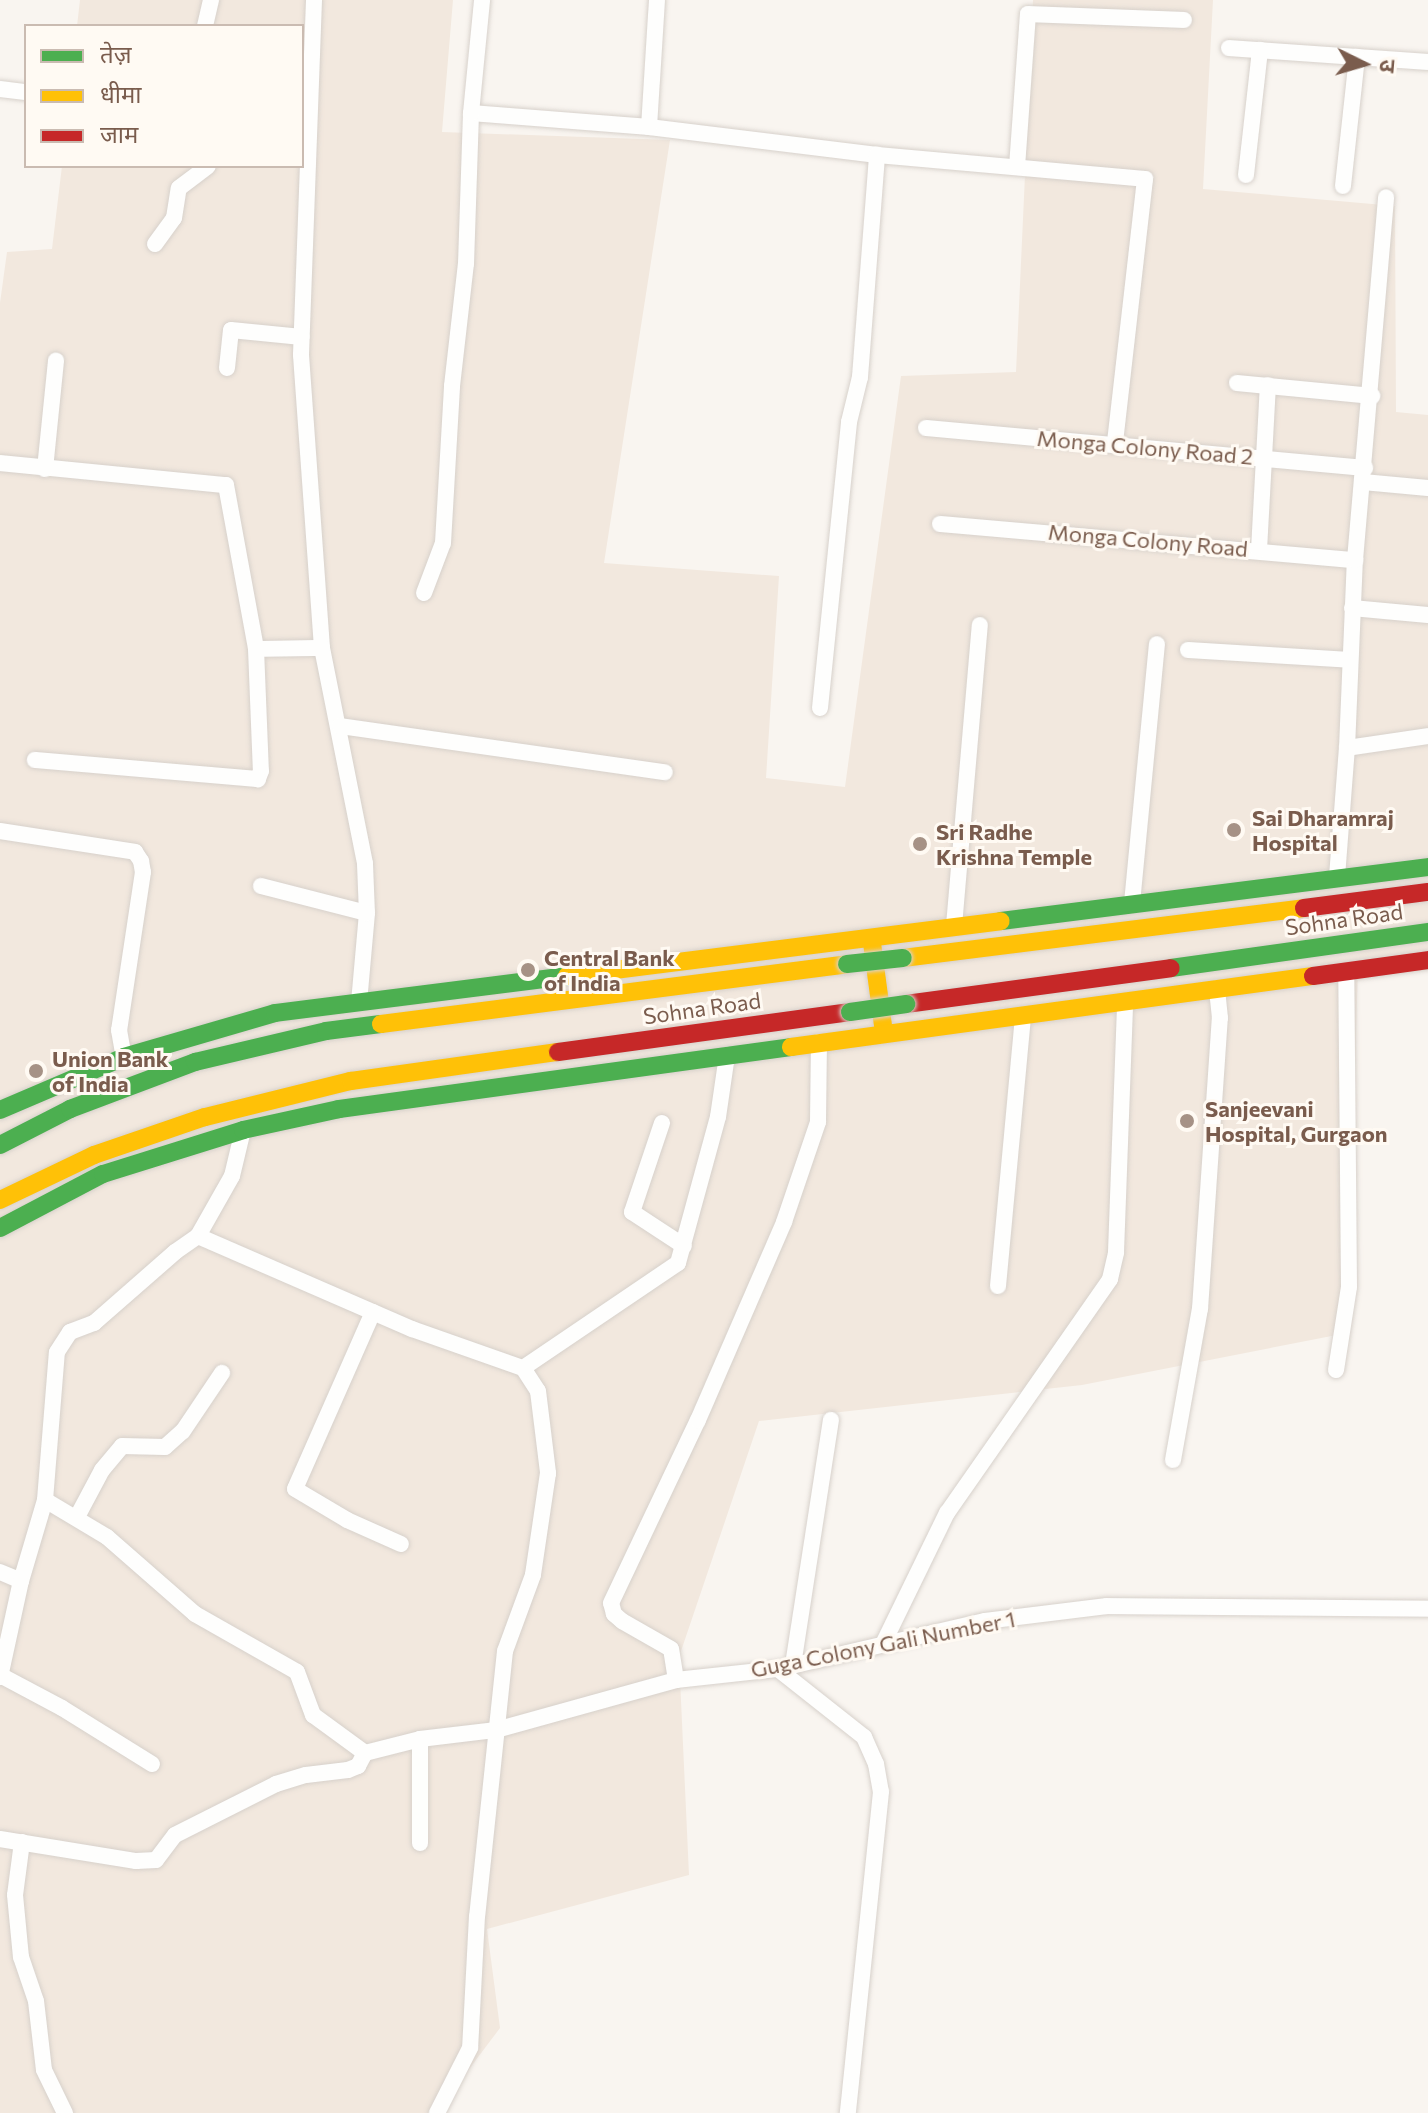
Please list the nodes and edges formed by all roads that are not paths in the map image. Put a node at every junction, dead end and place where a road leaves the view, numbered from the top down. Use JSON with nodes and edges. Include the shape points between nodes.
{"nodes":[{"id":1,"x":211,"y":0,"type":"edge"},
{"id":2,"x":314,"y":0,"type":"edge"},
{"id":3,"x":482,"y":0,"type":"edge"},
{"id":4,"x":657,"y":0,"type":"edge"},
{"id":5,"x":1028,"y":7,"type":"edge"},
{"id":6,"x":1184,"y":20,"type":"dead end"},
{"id":7,"x":205,"y":24,"type":"edge"},
{"id":8,"x":1229,"y":48,"type":"dead end"},
{"id":9,"x":1260,"y":50,"type":"junction"},
{"id":10,"x":1357,"y":57,"type":"junction"},
{"id":11,"x":1428,"y":62,"type":"edge"},
{"id":12,"x":0,"y":89,"type":"edge"},
{"id":13,"x":24,"y":92,"type":"edge"},
{"id":14,"x":471,"y":113,"type":"junction"},
{"id":15,"x":649,"y":127,"type":"junction"},
{"id":16,"x":304,"y":138,"type":"edge"},
{"id":17,"x":877,"y":155,"type":"junction"},
{"id":18,"x":1017,"y":167,"type":"junction"},
{"id":19,"x":201,"y":168,"type":"edge"},
{"id":20,"x":302,"y":168,"type":"edge"},
{"id":21,"x":1246,"y":175,"type":"dead end"},
{"id":22,"x":1343,"y":186,"type":"dead end"},
{"id":23,"x":1386,"y":197,"type":"dead end"},
{"id":24,"x":155,"y":244,"type":"dead end"},
{"id":25,"x":302,"y":337,"type":"junction"},
{"id":26,"x":56,"y":361,"type":"dead end"},
{"id":27,"x":227,"y":368,"type":"dead end"},
{"id":28,"x":1237,"y":383,"type":"dead end"},
{"id":29,"x":1268,"y":385,"type":"junction"},
{"id":30,"x":1372,"y":396,"type":"junction"},
{"id":31,"x":926,"y":428,"type":"dead end"},
{"id":32,"x":1115,"y":444,"type":"junction"},
{"id":33,"x":1265,"y":457,"type":"junction"},
{"id":34,"x":0,"y":463,"type":"edge"},
{"id":35,"x":45,"y":469,"type":"junction"},
{"id":36,"x":1364,"y":475,"type":"junction"},
{"id":37,"x":1428,"y":488,"type":"edge"},
{"id":38,"x":940,"y":524,"type":"dead end"},
{"id":39,"x":1259,"y":550,"type":"junction"},
{"id":40,"x":1355,"y":560,"type":"junction"},
{"id":41,"x":424,"y":593,"type":"dead end"},
{"id":42,"x":1352,"y":608,"type":"junction"},
{"id":43,"x":1428,"y":615,"type":"edge"},
{"id":44,"x":980,"y":625,"type":"dead end"},
{"id":45,"x":1157,"y":644,"type":"dead end"},
{"id":46,"x":322,"y":648,"type":"junction"},
{"id":47,"x":256,"y":649,"type":"junction"},
{"id":48,"x":1188,"y":650,"type":"dead end"},
{"id":49,"x":1350,"y":660,"type":"junction"},
{"id":50,"x":820,"y":708,"type":"dead end"},
{"id":51,"x":340,"y":726,"type":"junction"},
{"id":52,"x":1428,"y":736,"type":"edge"},
{"id":53,"x":1347,"y":748,"type":"junction"},
{"id":54,"x":35,"y":760,"type":"dead end"},
{"id":55,"x":665,"y":772,"type":"dead end"},
{"id":56,"x":0,"y":831,"type":"edge"},
{"id":57,"x":1428,"y":867,"type":"edge"},
{"id":58,"x":1337,"y":877,"type":"junction"},
{"id":59,"x":261,"y":886,"type":"dead end"},
{"id":60,"x":1428,"y":892,"type":"edge"},
{"id":61,"x":1132,"y":903,"type":"junction"},
{"id":62,"x":367,"y":913,"type":"junction"},
{"id":63,"x":954,"y":926,"type":"junction"},
{"id":64,"x":1428,"y":932,"type":"edge"},
{"id":65,"x":871,"y":936,"type":"junction"},
{"id":66,"x":1428,"y":960,"type":"edge"},
{"id":67,"x":1346,"y":971,"type":"junction"},
{"id":68,"x":1217,"y":988,"type":"junction"},
{"id":69,"x":1125,"y":1001,"type":"junction"},
{"id":70,"x":359,"y":1003,"type":"junction"},
{"id":71,"x":1023,"y":1015,"type":"junction"},
{"id":72,"x":884,"y":1034,"type":"junction"},
{"id":73,"x":819,"y":1042,"type":"junction"},
{"id":74,"x":727,"y":1055,"type":"junction"},
{"id":75,"x":124,"y":1057,"type":"junction"},
{"id":76,"x":0,"y":1110,"type":"edge"},
{"id":77,"x":662,"y":1123,"type":"dead end"},
{"id":78,"x":243,"y":1130,"type":"junction"},
{"id":79,"x":0,"y":1145,"type":"edge"},
{"id":80,"x":0,"y":1200,"type":"edge"},
{"id":81,"x":0,"y":1228,"type":"edge"},
{"id":82,"x":198,"y":1236,"type":"junction"},
{"id":83,"x":684,"y":1246,"type":"junction"},
{"id":84,"x":998,"y":1286,"type":"dead end"},
{"id":85,"x":373,"y":1312,"type":"junction"},
{"id":86,"x":523,"y":1368,"type":"junction"},
{"id":87,"x":1336,"y":1370,"type":"dead end"},
{"id":88,"x":222,"y":1373,"type":"dead end"},
{"id":89,"x":831,"y":1420,"type":"dead end"},
{"id":90,"x":1173,"y":1460,"type":"dead end"},
{"id":91,"x":45,"y":1500,"type":"junction"},
{"id":92,"x":77,"y":1517,"type":"junction"},
{"id":93,"x":401,"y":1544,"type":"dead end"},
{"id":94,"x":0,"y":1572,"type":"edge"},
{"id":95,"x":21,"y":1581,"type":"junction"},
{"id":96,"x":1428,"y":1609,"type":"edge"},
{"id":97,"x":883,"y":1644,"type":"junction"},
{"id":98,"x":785,"y":1667,"type":"junction"},
{"id":99,"x":0,"y":1676,"type":"edge"},
{"id":100,"x":676,"y":1680,"type":"junction"},
{"id":101,"x":496,"y":1730,"type":"junction"},
{"id":102,"x":420,"y":1739,"type":"junction"},
{"id":103,"x":365,"y":1753,"type":"junction"},
{"id":104,"x":152,"y":1764,"type":"dead end"},
{"id":105,"x":0,"y":1839,"type":"edge"},
{"id":106,"x":22,"y":1842,"type":"junction"},
{"id":107,"x":420,"y":1843,"type":"dead end"},
{"id":108,"x":65,"y":2113,"type":"edge"},
{"id":109,"x":437,"y":2113,"type":"edge"},
{"id":110,"x":848,"y":2113,"type":"edge"}],
"edges":[{"from":1,"to":7,"type":"street"},
{"from":2,"to":16,"type":"street"},
{"from":3,"to":14,"type":"street"},
{"from":4,"to":15,"type":"street"},
{"from":5,"to":6,"type":"street"},
{"from":5,"to":18,"type":"street"},
{"from":8,"to":9,"type":"street"},
{"from":9,"to":10,"type":"street"},
{"from":9,"to":21,"type":"street"},
{"from":10,"to":11,"type":"street"},
{"from":10,"to":22,"type":"street"},
{"from":12,"to":13,"type":"street"},
{"from":14,"to":15,"type":"street"},
{"from":14,"to":41,"type":"street","via":[[466,264],[443,543]]},
{"from":15,"to":17,"type":"street"},
{"from":17,"to":18,"type":"street"},
{"from":17,"to":50,"type":"street","via":[[860,377],[847,438]]},
{"from":18,"to":32,"type":"street","via":[[1145,179]]},
{"from":19,"to":24,"type":"street","via":[[179,188],[174,218]]},
{"from":20,"to":25,"type":"street"},
{"from":23,"to":30,"type":"street"},
{"from":25,"to":27,"type":"street","via":[[231,330]]},
{"from":25,"to":46,"type":"street"},
{"from":26,"to":35,"type":"street"},
{"from":28,"to":29,"type":"street"},
{"from":29,"to":30,"type":"street"},
{"from":29,"to":33,"type":"street"},
{"from":30,"to":36,"type":"street"},
{"from":31,"to":32,"type":"street","name":"Monga Colony Road 2"},
{"from":32,"to":33,"type":"street","name":"Monga Colony Road 2"},
{"from":33,"to":36,"type":"street","name":"Monga Colony Road 2"},
{"from":33,"to":39,"type":"street"},
{"from":34,"to":35,"type":"street"},
{"from":35,"to":47,"type":"street","via":[[226,485]]},
{"from":36,"to":37,"type":"street","name":"Monga Colony Road 2"},
{"from":36,"to":40,"type":"street"},
{"from":38,"to":39,"type":"street","name":"Monga Colony Road"},
{"from":39,"to":40,"type":"street","name":"Monga Colony Road"},
{"from":40,"to":42,"type":"street"},
{"from":42,"to":43,"type":"street"},
{"from":42,"to":49,"type":"street"},
{"from":44,"to":63,"type":"street"},
{"from":45,"to":61,"type":"street"},
{"from":46,"to":47,"type":"street"},
{"from":46,"to":51,"type":"street"},
{"from":47,"to":54,"type":"street","via":[[258,779]]},
{"from":48,"to":49,"type":"street"},
{"from":49,"to":53,"type":"street"},
{"from":51,"to":55,"type":"street"},
{"from":51,"to":62,"type":"street","via":[[361,839]]},
{"from":52,"to":53,"type":"street"},
{"from":53,"to":58,"type":"street"},
{"from":56,"to":75,"type":"street","via":[[135,852],[141,861],[119,1030]]},
{"from":57,"to":58,"type":"main road"},
{"from":58,"to":61,"type":"main road"},
{"from":59,"to":62,"type":"street"},
{"from":60,"to":79,"type":"main road","name":"Sohna Road","bridge":true,"via":[[326,1031],[195,1062],[70,1109]]},
{"from":61,"to":63,"type":"main road"},
{"from":62,"to":70,"type":"street"},
{"from":63,"to":65,"type":"main road"},
{"from":64,"to":80,"type":"main road","name":"Sohna Road","bridge":true,"via":[[351,1081],[205,1117],[108,1150]]},
{"from":65,"to":70,"type":"main road"},
{"from":65,"to":72,"type":"main road"},
{"from":66,"to":67,"type":"main road"},
{"from":67,"to":68,"type":"main road"},
{"from":67,"to":87,"type":"street","via":[[1349,1287]]},
{"from":68,"to":69,"type":"main road"},
{"from":68,"to":90,"type":"street","via":[[1220,1018],[1200,1309]]},
{"from":69,"to":71,"type":"main road"},
{"from":69,"to":97,"type":"street","via":[[1116,1252],[1110,1279],[947,1513]]},
{"from":70,"to":75,"type":"main road","via":[[275,1013]]},
{"from":71,"to":72,"type":"main road"},
{"from":71,"to":84,"type":"street"},
{"from":72,"to":73,"type":"main road"},
{"from":73,"to":74,"type":"main road"},
{"from":73,"to":100,"type":"street","via":[[818,1122],[784,1222],[611,1603],[622,1621],[671,1649]]},
{"from":74,"to":78,"type":"main road","via":[[339,1109]]},
{"from":74,"to":83,"type":"street","via":[[718,1117]]},
{"from":75,"to":76,"type":"main road"},
{"from":77,"to":83,"type":"street","via":[[632,1212]]},
{"from":78,"to":81,"type":"main road","via":[[103,1174]]},
{"from":78,"to":82,"type":"street","via":[[232,1176]]},
{"from":82,"to":85,"type":"street"},
{"from":82,"to":91,"type":"street","via":[[94,1323],[70,1332],[57,1352]]},
{"from":83,"to":86,"type":"street","via":[[678,1263],[637,1295]]},
{"from":85,"to":86,"type":"street"},
{"from":85,"to":93,"type":"street","via":[[295,1489]]},
{"from":86,"to":101,"type":"street","via":[[538,1391],[548,1473],[533,1575],[505,1651]]},
{"from":88,"to":92,"type":"street","via":[[183,1431],[165,1447],[122,1446],[102,1470]]},
{"from":89,"to":98,"type":"street"},
{"from":91,"to":92,"type":"street"},
{"from":91,"to":95,"type":"street"},
{"from":92,"to":103,"type":"street","via":[[195,1614],[297,1672],[313,1715]]},
{"from":94,"to":95,"type":"street"},
{"from":95,"to":99,"type":"street"},
{"from":96,"to":97,"type":"street","name":"Guga Colony Gali Number 1","via":[[1107,1606],[985,1621]]},
{"from":97,"to":98,"type":"street","name":"Guga Colony Gali Number 1"},
{"from":98,"to":100,"type":"street","name":"Guga Colony Gali Number 1"},
{"from":98,"to":110,"type":"street","via":[[864,1737],[881,1792]]},
{"from":99,"to":104,"type":"street"},
{"from":100,"to":101,"type":"street","name":"Guga Colony Gali Number 1"},
{"from":101,"to":102,"type":"street","name":"Guga Colony Gali Number 1"},
{"from":101,"to":109,"type":"street","via":[[470,2048]]},
{"from":102,"to":103,"type":"street","name":"Guga Colony Gali Number 1"},
{"from":102,"to":107,"type":"street"},
{"from":103,"to":106,"type":"street","name":"Guga Colony Gali Number 1","via":[[358,1766],[276,1784],[175,1835],[156,1860]]},
{"from":105,"to":106,"type":"street","name":"Guga Colony Gali Number 1"},
{"from":106,"to":108,"type":"street","via":[[15,1895],[21,1957],[36,2001],[44,2070]]}]}
